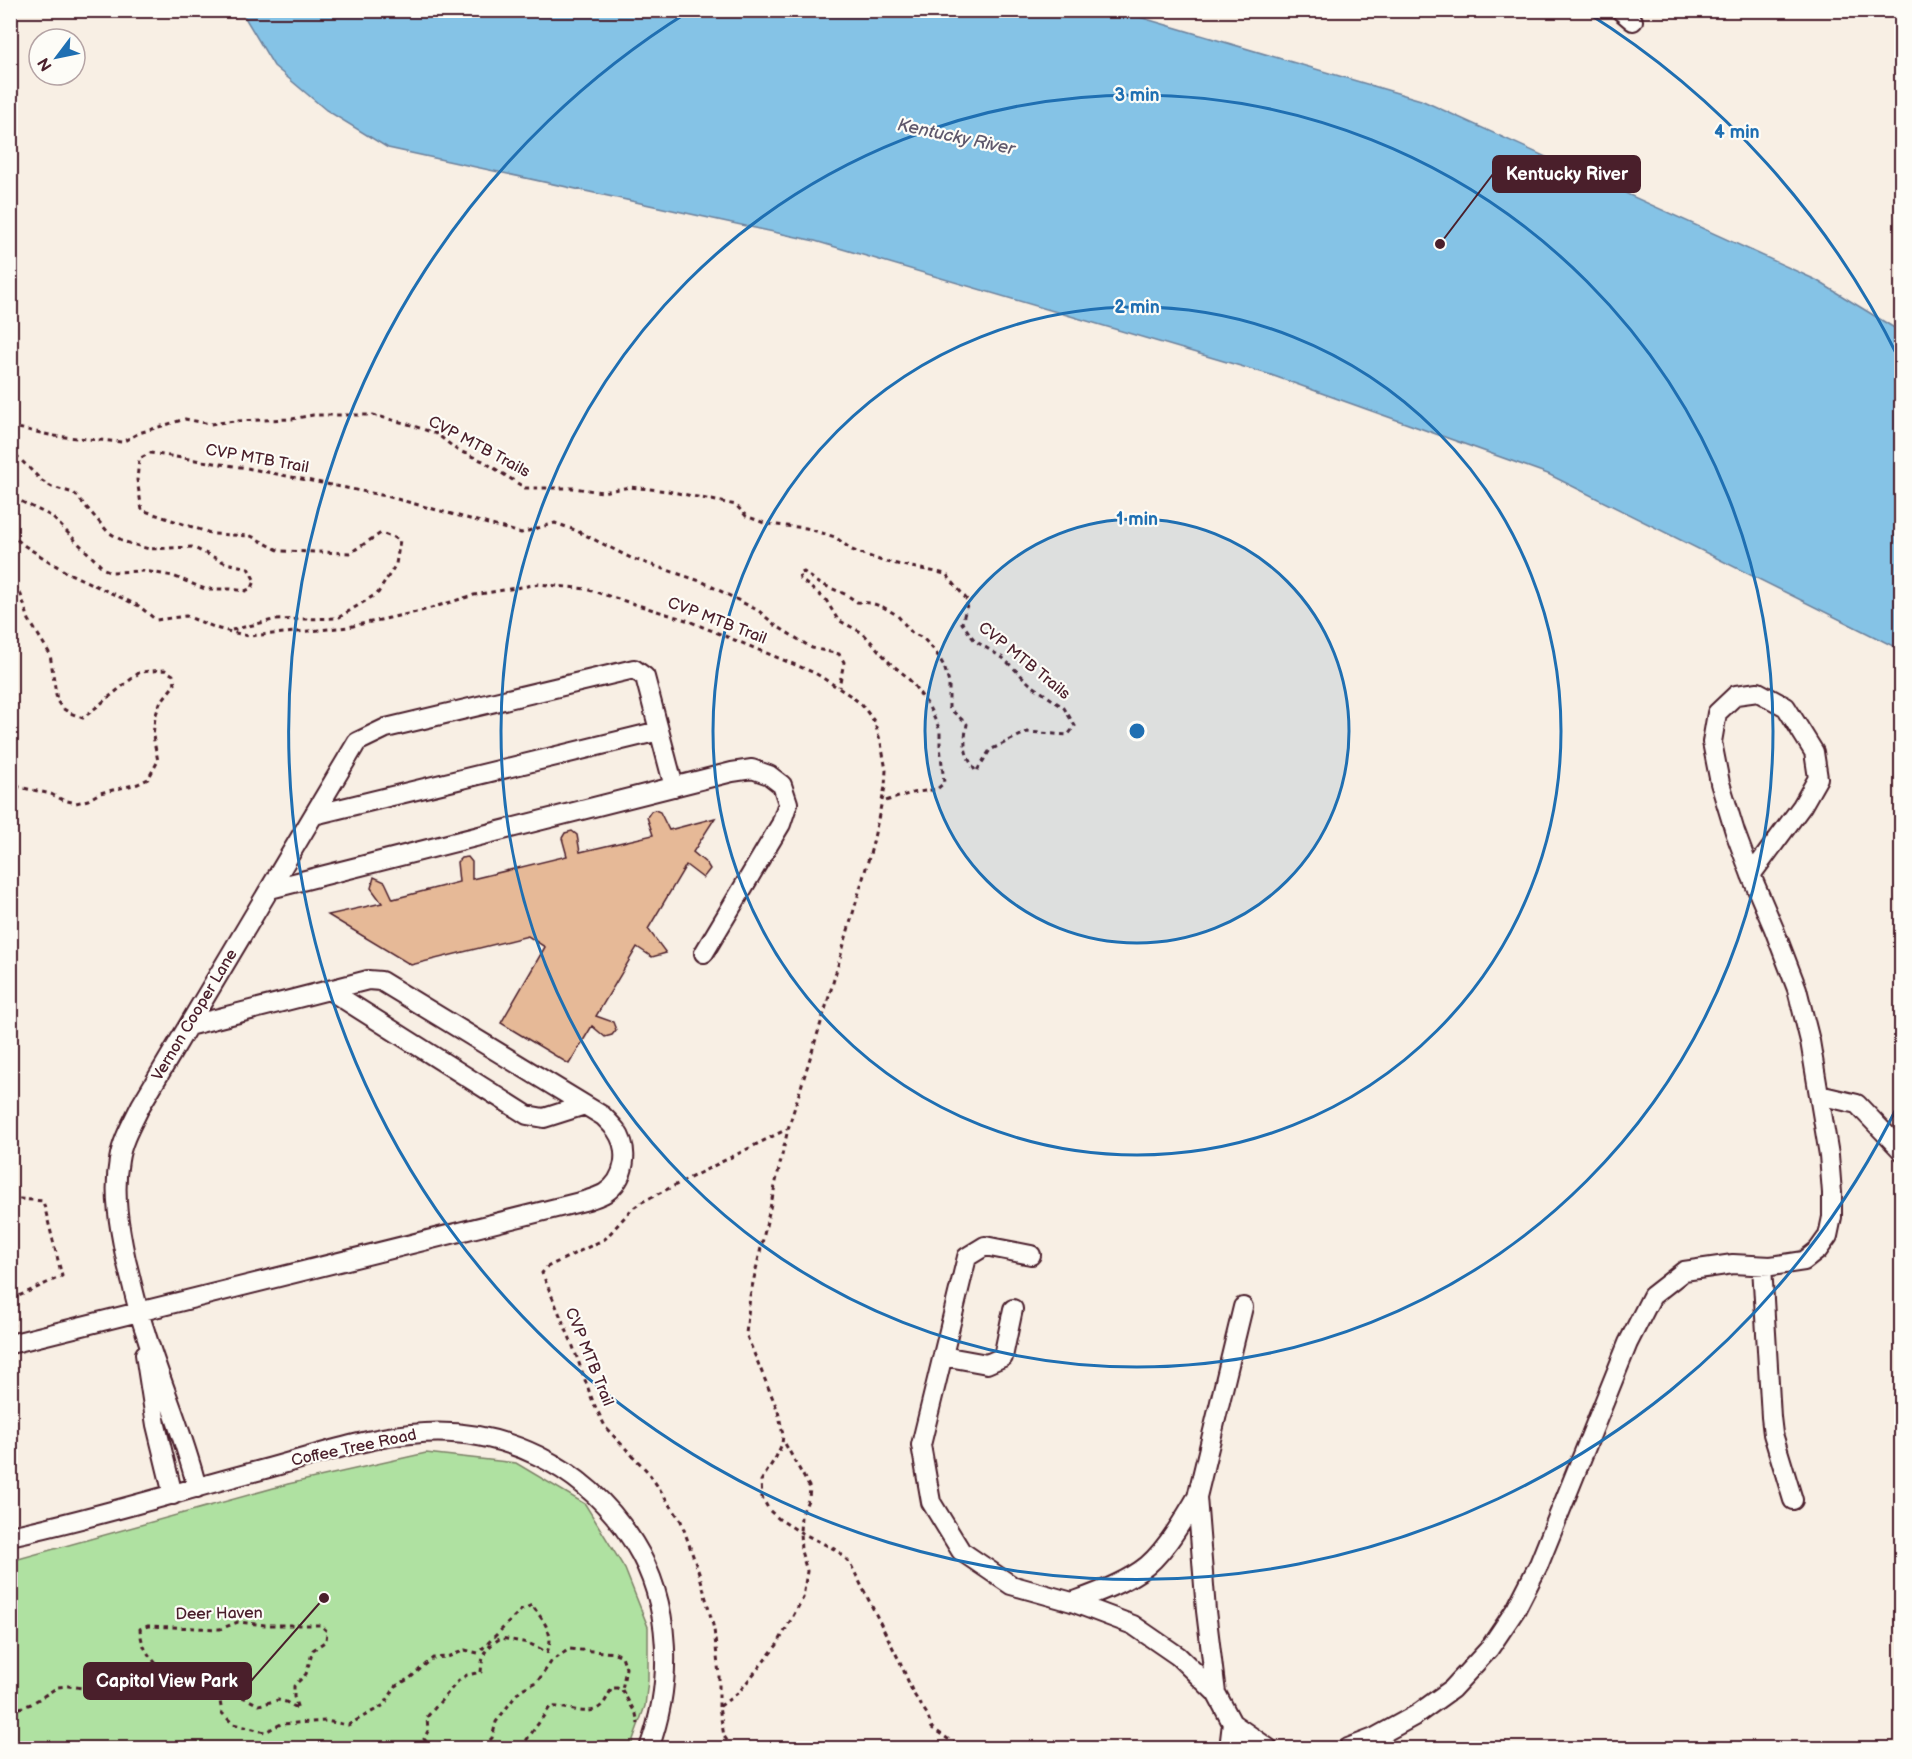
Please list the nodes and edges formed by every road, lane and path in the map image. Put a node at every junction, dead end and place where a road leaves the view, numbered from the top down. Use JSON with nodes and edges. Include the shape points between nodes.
{"nodes":[{"id":1,"x":10,"y":430,"type":"edge"},
{"id":2,"x":10,"y":448,"type":"edge"},
{"id":3,"x":10,"y":496,"type":"edge"},
{"id":4,"x":10,"y":534,"type":"edge"},
{"id":5,"x":10,"y":578,"type":"edge"},
{"id":6,"x":229,"y":631,"type":"junction"},
{"id":7,"x":839,"y":687,"type":"junction"},
{"id":8,"x":660,"y":731,"type":"junction"},
{"id":9,"x":10,"y":785,"type":"edge"},
{"id":10,"x":674,"y":787,"type":"junction"},
{"id":11,"x":882,"y":802,"type":"junction"},
{"id":12,"x":314,"y":815,"type":"junction"},
{"id":13,"x":1751,"y":875,"type":"junction"},
{"id":14,"x":270,"y":889,"type":"junction"},
{"id":15,"x":704,"y":953,"type":"dead end"},
{"id":16,"x":329,"y":990,"type":"junction"},
{"id":17,"x":188,"y":1026,"type":"junction"},
{"id":18,"x":1819,"y":1095,"type":"junction"},
{"id":19,"x":585,"y":1105,"type":"junction"},
{"id":20,"x":788,"y":1129,"type":"junction"},
{"id":21,"x":1902,"y":1151,"type":"edge"},
{"id":22,"x":10,"y":1200,"type":"edge"},
{"id":23,"x":1031,"y":1255,"type":"dead end"},
{"id":24,"x":1762,"y":1266,"type":"junction"},
{"id":25,"x":10,"y":1300,"type":"edge"},
{"id":26,"x":1243,"y":1307,"type":"dead end"},
{"id":27,"x":1013,"y":1309,"type":"dead end"},
{"id":28,"x":139,"y":1311,"type":"junction"},
{"id":29,"x":10,"y":1344,"type":"edge"},
{"id":30,"x":943,"y":1356,"type":"junction"},
{"id":31,"x":782,"y":1438,"type":"junction"},
{"id":32,"x":197,"y":1488,"type":"junction"},
{"id":33,"x":173,"y":1495,"type":"junction"},
{"id":34,"x":1197,"y":1497,"type":"junction"},
{"id":35,"x":1793,"y":1500,"type":"dead end"},
{"id":36,"x":800,"y":1532,"type":"junction"},
{"id":37,"x":10,"y":1536,"type":"edge"},
{"id":38,"x":1072,"y":1602,"type":"junction"},
{"id":39,"x":622,"y":1690,"type":"junction"},
{"id":40,"x":1216,"y":1693,"type":"junction"},
{"id":41,"x":718,"y":1707,"type":"junction"},
{"id":42,"x":10,"y":1710,"type":"edge"},
{"id":43,"x":1232,"y":1723,"type":"junction"},
{"id":44,"x":654,"y":1731,"type":"junction"},
{"id":45,"x":432,"y":1749,"type":"edge"},
{"id":46,"x":487,"y":1749,"type":"edge"},
{"id":47,"x":521,"y":1749,"type":"edge"},
{"id":48,"x":649,"y":1749,"type":"edge"},
{"id":49,"x":732,"y":1749,"type":"edge"},
{"id":50,"x":961,"y":1749,"type":"edge"},
{"id":51,"x":1229,"y":1749,"type":"edge"},
{"id":52,"x":1268,"y":1749,"type":"edge"},
{"id":53,"x":1348,"y":1749,"type":"edge"}],
"edges":[{"from":1,"to":11,"type":"path","name":"CVP MTB Trails","via":[[122,442],[139,432],[185,419],[210,424],[313,415],[373,415],[437,434],[457,450],[483,461],[525,488],[602,492],[630,487],[668,491],[736,505],[746,516],[766,524],[806,528],[835,537],[852,550],[882,561],[946,574],[968,601],[962,623],[975,641],[1003,658],[1064,708],[1075,726],[1068,735],[1027,732],[990,750],[976,772],[964,749],[968,724],[949,708],[944,666],[923,638],[883,607],[857,602],[801,573],[800,579],[826,600],[838,620],[863,633],[906,676],[928,705],[940,730],[944,783],[937,789]]},
{"from":2,"to":3,"type":"path","via":[[42,481],[74,493],[108,532],[125,542],[149,549],[192,547],[226,563],[248,568],[255,581],[245,591],[205,589],[173,576],[144,571],[112,572],[104,569],[51,516]]},
{"from":4,"to":6,"type":"path","name":"CVP MTB Trail","via":[[66,572],[139,606],[156,620],[186,616]]},
{"from":5,"to":9,"type":"path","via":[[50,654],[57,701],[70,713],[83,718],[140,672],[165,670],[173,675],[174,684],[155,717],[153,735],[158,761],[148,778],[76,803]]},
{"from":6,"to":7,"type":"path","name":"CVP MTB Trail","via":[[248,636],[348,627],[474,595],[539,584],[586,589],[686,620],[815,673]]},
{"from":6,"to":7,"type":"path","name":"CVP MTB Trail","via":[[273,620],[338,618],[378,593],[396,564],[400,540],[381,533],[350,553],[280,551],[251,536],[213,534],[141,510],[139,459],[150,453],[386,496],[522,533],[555,523],[631,558],[703,582],[759,610],[812,648],[839,654],[844,662]]},
{"from":7,"to":11,"type":"path","name":"CVP MTB Trail","via":[[861,704],[874,721],[886,770]]},
{"from":8,"to":10,"type":"street"},
{"from":8,"to":12,"type":"street"},
{"from":8,"to":12,"type":"street","name":"Vernon Cooper Lane","via":[[645,677],[634,669],[386,728],[357,742]]},
{"from":10,"to":14,"type":"street"},
{"from":10,"to":15,"type":"street","via":[[753,769],[782,785],[788,803],[781,824]]},
{"from":11,"to":20,"type":"path","name":"CVP MTB Trail"},
{"from":12,"to":14,"type":"street","name":"Vernon Cooper Lane"},
{"from":13,"to":13,"type":"street","via":[[1720,783],[1712,742],[1717,713],[1736,695],[1758,692],[1786,707],[1815,752],[1818,778]]},
{"from":13,"to":18,"type":"street","via":[[1797,989]]},
{"from":14,"to":17,"type":"street","name":"Vernon Cooper Lane"},
{"from":16,"to":17,"type":"street"},
{"from":16,"to":19,"type":"street","via":[[369,980],[381,981]]},
{"from":16,"to":19,"type":"street","via":[[527,1115],[544,1118]]},
{"from":17,"to":28,"type":"street","name":"Vernon Cooper Lane","via":[[141,1105],[119,1157],[118,1214]]},
{"from":18,"to":21,"type":"street","via":[[1857,1104]]},
{"from":18,"to":24,"type":"street","via":[[1832,1193],[1828,1236],[1804,1261]]},
{"from":19,"to":28,"type":"street","via":[[617,1131],[624,1150],[624,1169],[604,1194]]},
{"from":20,"to":31,"type":"path","name":"CVP MTB Trail","via":[[750,1296],[746,1334],[778,1411]]},
{"from":20,"to":41,"type":"path","name":"CVP MTB Trail","via":[[642,1202],[604,1239],[547,1267],[542,1274],[606,1428],[648,1472],[681,1521],[714,1629]]},
{"from":22,"to":25,"type":"path","via":[[43,1201],[62,1276]]},
{"from":23,"to":30,"type":"street","via":[[985,1246],[967,1257]]},
{"from":24,"to":35,"type":"street","via":[[1773,1434]]},
{"from":24,"to":53,"type":"street","via":[[1733,1264],[1684,1271],[1652,1296],[1628,1343],[1539,1564],[1516,1609],[1489,1649],[1452,1689],[1416,1715]]},
{"from":26,"to":34,"type":"street"},
{"from":27,"to":30,"type":"street","via":[[1003,1357],[987,1364]]},
{"from":28,"to":29,"type":"street"},
{"from":28,"to":32,"type":"street","name":"Vernon Cooper Lane"},
{"from":28,"to":33,"type":"street","name":"Vernon Cooper Lane","via":[[152,1401]]},
{"from":30,"to":38,"type":"street","via":[[921,1445],[931,1502],[961,1551],[1011,1585]]},
{"from":31,"to":36,"type":"path","name":"CVP MTB Trail","via":[[810,1488]]},
{"from":31,"to":36,"type":"path","via":[[761,1481],[762,1497],[769,1510]]},
{"from":32,"to":33,"type":"street","name":"Coffee Tree Road"},
{"from":32,"to":44,"type":"street","name":"Coffee Tree Road","via":[[323,1453],[411,1434],[474,1434],[543,1457],[575,1477],[610,1509],[636,1547],[651,1579],[663,1627],[666,1662]]},
{"from":33,"to":37,"type":"street","name":"Coffee Tree Road"},
{"from":34,"to":38,"type":"street","via":[[1171,1539],[1142,1570]]},
{"from":34,"to":40,"type":"street"},
{"from":36,"to":41,"type":"path","via":[[807,1571],[804,1598],[777,1645],[739,1692]]},
{"from":36,"to":50,"type":"path","via":[[838,1551],[850,1563],[932,1728]]},
{"from":38,"to":40,"type":"street","via":[[1133,1625],[1178,1656]]},
{"from":39,"to":44,"type":"path","via":[[639,1727]]},
{"from":39,"to":46,"type":"path","via":[[626,1668],[622,1656],[569,1649],[551,1662],[538,1681],[520,1690],[496,1722]]},
{"from":39,"to":47,"type":"path","via":[[612,1688],[603,1705],[595,1710],[550,1707]]},
{"from":40,"to":43,"type":"street"},
{"from":41,"to":49,"type":"path","via":[[724,1736]]},
{"from":42,"to":45,"type":"path","name":"Deer Haven","via":[[31,1704],[58,1687],[106,1691],[119,1697],[163,1684],[168,1678],[149,1658],[141,1640],[140,1629],[148,1626],[220,1629],[238,1622],[320,1625],[327,1631],[326,1641],[313,1650],[306,1674],[294,1686],[298,1709],[278,1700],[259,1705],[234,1694],[219,1695],[222,1713],[233,1724],[265,1732],[281,1724],[326,1721],[348,1725],[384,1705],[396,1686],[433,1658],[465,1650],[478,1653],[521,1610],[532,1605],[549,1629],[551,1644],[547,1652],[528,1642],[501,1638],[488,1646],[482,1672],[459,1680],[427,1717],[424,1739]]},
{"from":43,"to":51,"type":"street"},
{"from":43,"to":52,"type":"street"},
{"from":44,"to":48,"type":"street","name":"Coffee Tree Road"}]}
